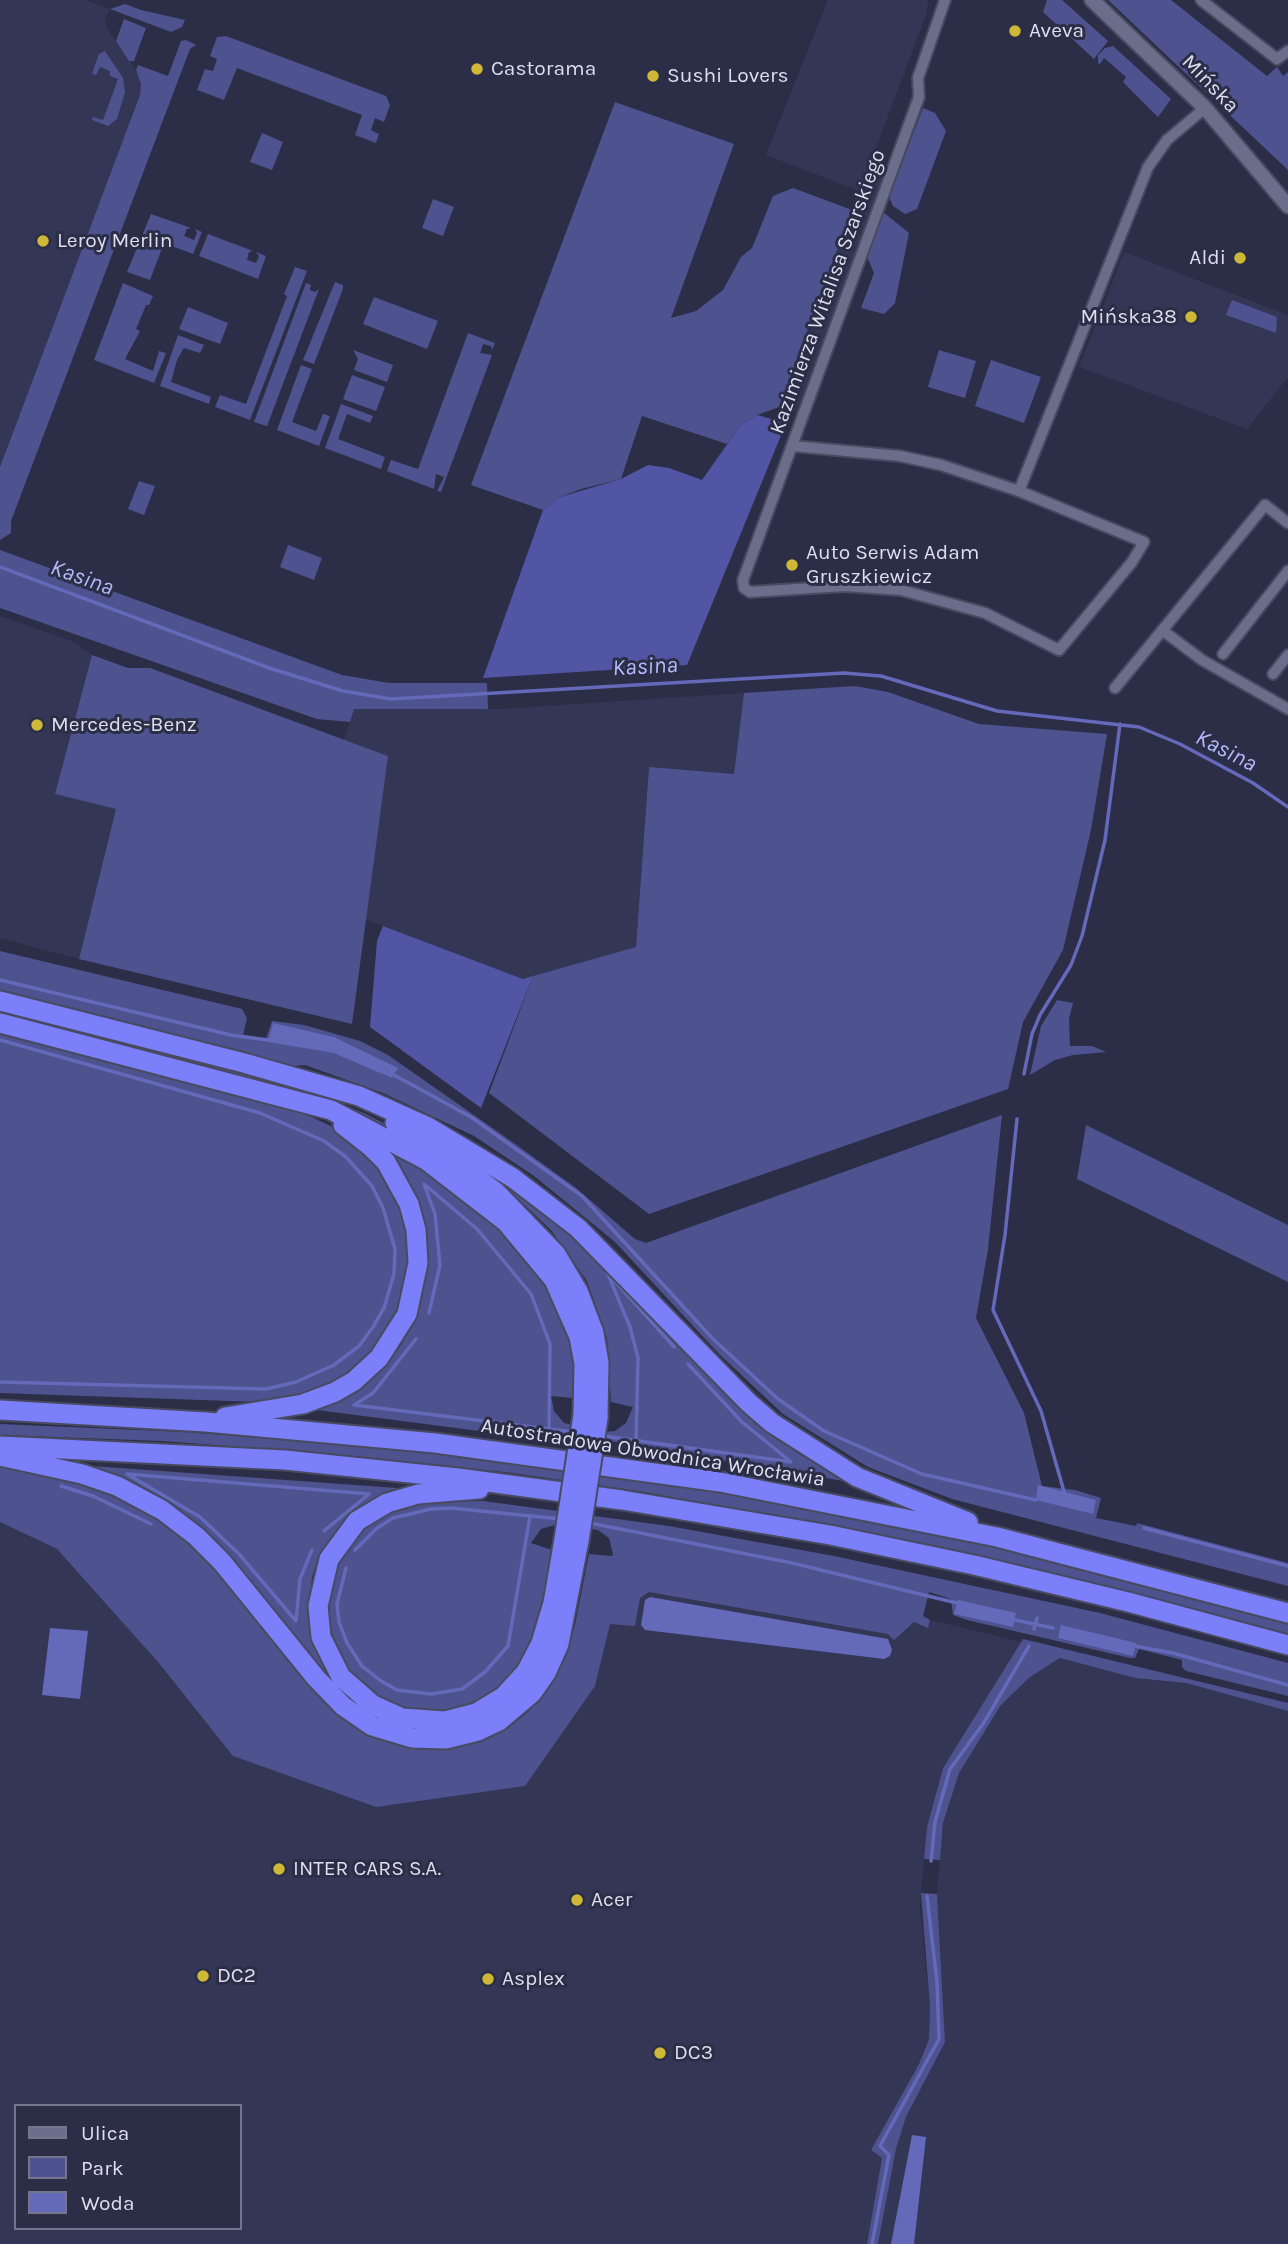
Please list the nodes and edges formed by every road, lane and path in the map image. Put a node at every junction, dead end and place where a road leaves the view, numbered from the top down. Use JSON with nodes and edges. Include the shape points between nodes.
{"nodes":[{"id":1,"x":945,"y":0,"type":"edge"},
{"id":2,"x":1091,"y":0,"type":"edge"},
{"id":3,"x":1201,"y":0,"type":"edge"},
{"id":4,"x":1288,"y":51,"type":"edge"},
{"id":5,"x":1205,"y":108,"type":"junction"},
{"id":6,"x":1288,"y":206,"type":"edge"},
{"id":7,"x":793,"y":446,"type":"junction"},
{"id":8,"x":1019,"y":491,"type":"junction"},
{"id":9,"x":1288,"y":523,"type":"edge"},
{"id":10,"x":1288,"y":571,"type":"edge"},
{"id":11,"x":1162,"y":630,"type":"junction"},
{"id":12,"x":1223,"y":654,"type":"dead end"},
{"id":13,"x":1288,"y":655,"type":"edge"},
{"id":14,"x":1273,"y":674,"type":"dead end"},
{"id":15,"x":1115,"y":688,"type":"dead end"},
{"id":16,"x":1288,"y":709,"type":"edge"},
{"id":17,"x":0,"y":1001,"type":"edge"},
{"id":18,"x":0,"y":1023,"type":"edge"},
{"id":19,"x":319,"y":1085,"type":"junction"},
{"id":20,"x":289,"y":1098,"type":"junction"},
{"id":21,"x":0,"y":1410,"type":"edge"},
{"id":22,"x":590,"y":1416,"type":"junction"},
{"id":23,"x":206,"y":1422,"type":"junction"},
{"id":24,"x":0,"y":1446,"type":"edge"},
{"id":25,"x":0,"y":1456,"type":"edge"},
{"id":26,"x":526,"y":1486,"type":"junction"},
{"id":27,"x":997,"y":1537,"type":"junction"},
{"id":28,"x":571,"y":1540,"type":"junction"},
{"id":29,"x":1288,"y":1613,"type":"edge"},
{"id":30,"x":1288,"y":1645,"type":"edge"}],
"edges":[{"from":1,"to":7,"type":"street","name":"Kazimierza Witalisa Szarskiego","via":[[918,78],[919,97]]},
{"from":2,"to":5,"type":"street","name":"Mińska"},
{"from":3,"to":4,"type":"street","via":[[1277,59]]},
{"from":5,"to":6,"type":"street","name":"Mińska"},
{"from":5,"to":8,"type":"street","via":[[1167,140],[1148,167]]},
{"from":7,"to":8,"type":"street","via":[[910,458]]},
{"from":7,"to":8,"type":"street","name":"Kazimierza Witalisa Szarskiego","via":[[743,580],[744,588],[750,592],[844,586],[901,590],[985,613],[1059,650],[1144,542]]},
{"from":9,"to":11,"type":"street","via":[[1265,505]]},
{"from":10,"to":12,"type":"street"},
{"from":11,"to":15,"type":"street"},
{"from":11,"to":16,"type":"street","via":[[1202,660]]},
{"from":13,"to":14,"type":"street"},
{"from":17,"to":19,"type":"highway"},
{"from":18,"to":20,"type":"highway"},
{"from":19,"to":22,"type":"highway","via":[[445,1154],[496,1192],[549,1245],[578,1291],[594,1333],[599,1363]]},
{"from":19,"to":27,"type":"highway","via":[[359,1096],[419,1122],[524,1186],[586,1235],[749,1403],[814,1452],[878,1487]]},
{"from":20,"to":22,"type":"highway","via":[[331,1110],[416,1154],[486,1204],[529,1247],[559,1289],[576,1328]]},
{"from":20,"to":23,"type":"highway","via":[[352,1131],[391,1170],[410,1204],[416,1230],[415,1287],[394,1338],[354,1381],[303,1404]]},
{"from":21,"to":23,"type":"highway","name":"Autostradowa Obwodnica Wrocławia"},
{"from":22,"to":28,"type":"highway","bridge":true},
{"from":23,"to":27,"type":"highway","name":"Autostradowa Obwodnica Wrocławia","via":[[484,1449],[720,1482]]},
{"from":24,"to":26,"type":"highway","via":[[285,1460]]},
{"from":25,"to":28,"type":"highway","via":[[82,1474],[162,1510],[222,1562],[343,1706],[372,1726],[412,1738],[470,1734],[499,1721],[532,1693],[559,1644]]},
{"from":26,"to":28,"type":"highway","via":[[408,1497],[376,1509],[349,1529],[329,1559],[318,1606],[324,1647],[341,1677],[363,1699],[402,1718],[445,1721],[486,1708],[519,1681],[537,1653]]},
{"from":26,"to":30,"type":"highway","via":[[701,1512],[912,1552]]},
{"from":27,"to":29,"type":"highway","name":"Autostradowa Obwodnica Wrocławia"}]}
